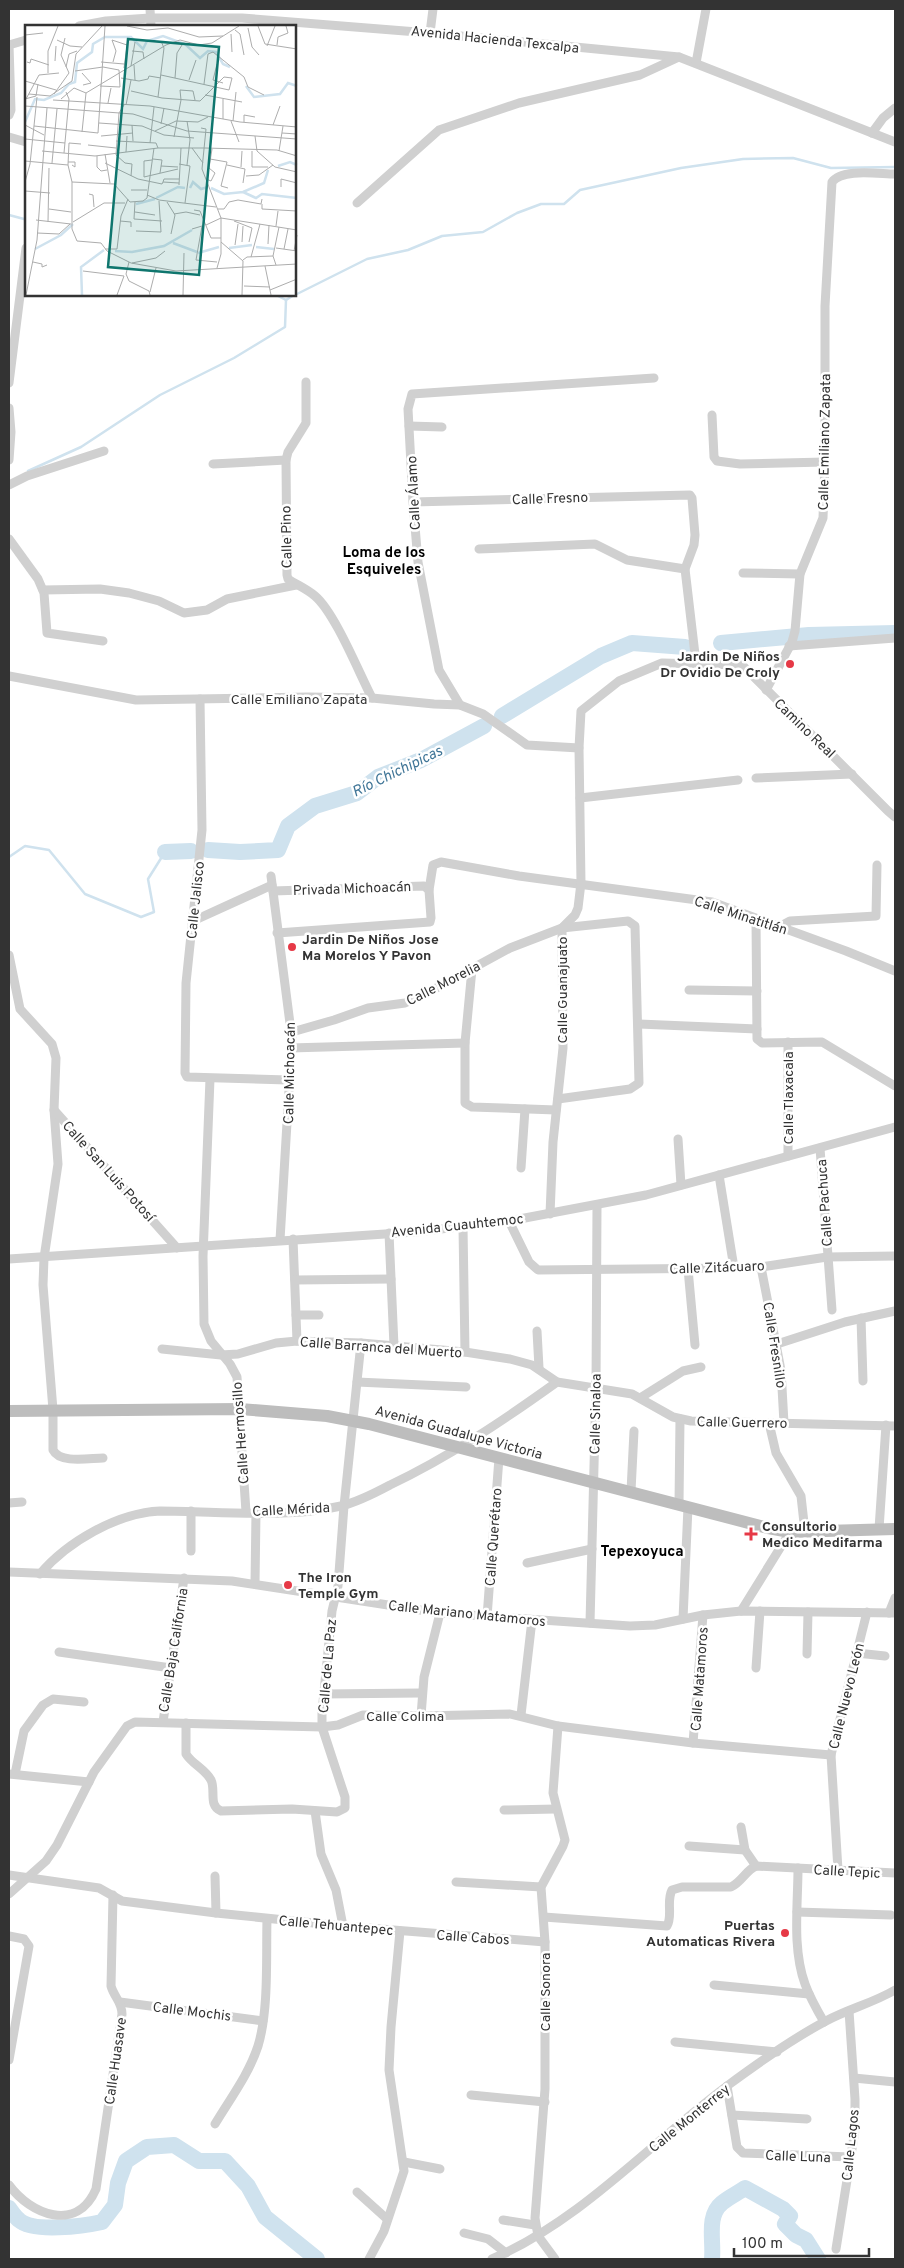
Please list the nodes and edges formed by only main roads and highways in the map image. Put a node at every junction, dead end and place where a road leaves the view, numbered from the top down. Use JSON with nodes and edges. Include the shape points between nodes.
{"nodes":[{"id":1,"x":9,"y":1411,"type":"edge"},
{"id":2,"x":895,"y":1528,"type":"edge"}],
"edges":[{"from":1,"to":2,"type":"main road","name":"Avenida Guadalupe Victoria","via":[[240,1409],[327,1416],[790,1532]]}]}
